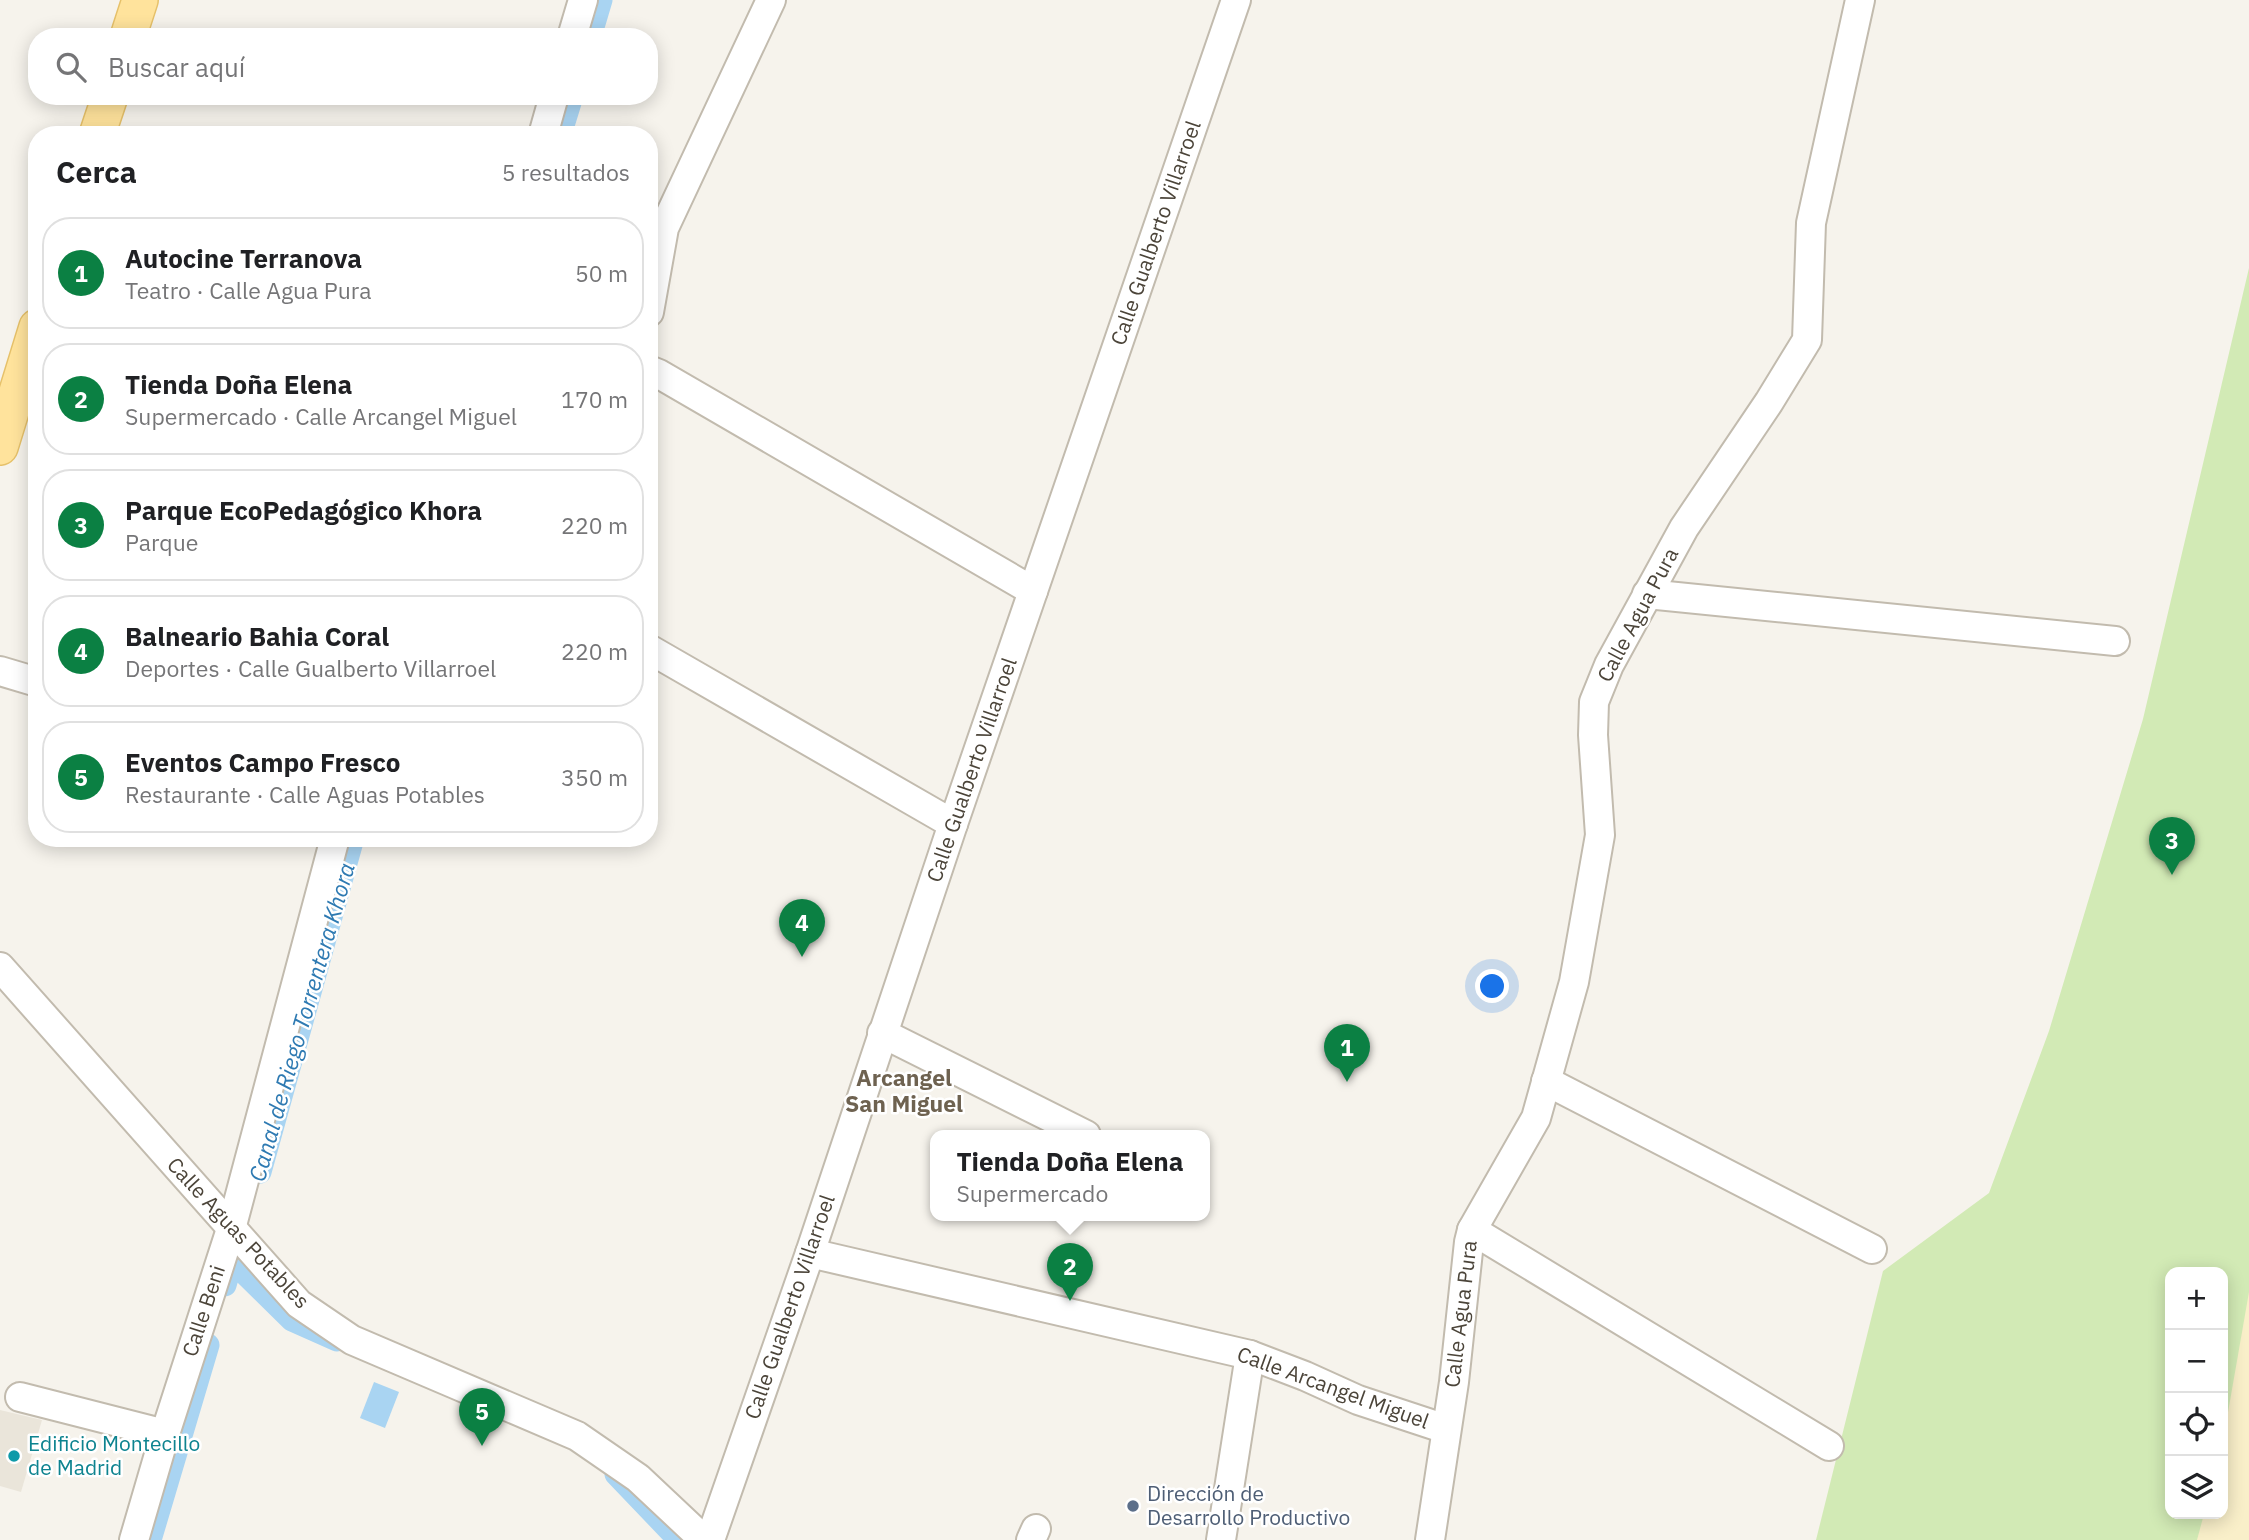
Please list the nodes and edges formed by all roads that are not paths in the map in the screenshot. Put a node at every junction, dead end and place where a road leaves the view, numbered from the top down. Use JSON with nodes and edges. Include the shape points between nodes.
{"nodes":[{"id":1,"x":140,"y":0,"type":"edge"},
{"id":2,"x":583,"y":0,"type":"edge"},
{"id":3,"x":771,"y":0,"type":"edge"},
{"id":4,"x":1236,"y":0,"type":"edge"},
{"id":5,"x":1860,"y":0,"type":"edge"},
{"id":6,"x":131,"y":28,"type":"edge"},
{"id":7,"x":575,"y":28,"type":"edge"},
{"id":8,"x":107,"y":105,"type":"edge"},
{"id":9,"x":551,"y":105,"type":"edge"},
{"id":10,"x":100,"y":126,"type":"edge"},
{"id":11,"x":546,"y":126,"type":"edge"},
{"id":12,"x":658,"y":262,"type":"edge"},
{"id":13,"x":28,"y":373,"type":"edge"},
{"id":14,"x":658,"y":374,"type":"edge"},
{"id":15,"x":0,"y":447,"type":"edge"},
{"id":16,"x":1033,"y":591,"type":"junction"},
{"id":17,"x":1647,"y":594,"type":"junction"},
{"id":18,"x":2115,"y":641,"type":"dead end"},
{"id":19,"x":658,"y":654,"type":"edge"},
{"id":20,"x":0,"y":671,"type":"edge"},
{"id":21,"x":28,"y":679,"type":"edge"},
{"id":22,"x":953,"y":824,"type":"junction"},
{"id":23,"x":333,"y":847,"type":"edge"},
{"id":24,"x":0,"y":967,"type":"edge"},
{"id":25,"x":882,"y":1032,"type":"junction"},
{"id":26,"x":1546,"y":1081,"type":"junction"},
{"id":27,"x":1076,"y":1130,"type":"edge"},
{"id":28,"x":231,"y":1229,"type":"junction"},
{"id":29,"x":1472,"y":1230,"type":"junction"},
{"id":30,"x":1872,"y":1249,"type":"dead end"},
{"id":31,"x":810,"y":1253,"type":"junction"},
{"id":32,"x":1250,"y":1355,"type":"junction"},
{"id":33,"x":20,"y":1397,"type":"dead end"},
{"id":34,"x":1446,"y":1429,"type":"junction"},
{"id":35,"x":165,"y":1434,"type":"junction"},
{"id":36,"x":1829,"y":1446,"type":"dead end"},
{"id":37,"x":134,"y":1540,"type":"edge"},
{"id":38,"x":704,"y":1540,"type":"edge"},
{"id":39,"x":710,"y":1540,"type":"edge"},
{"id":40,"x":1222,"y":1540,"type":"edge"},
{"id":41,"x":1430,"y":1540,"type":"edge"}],
"edges":[{"from":1,"to":6,"type":"main road"},
{"from":2,"to":7,"type":"street"},
{"from":3,"to":12,"type":"street","via":[[664,228]]},
{"from":4,"to":16,"type":"street","name":"Calle Gualberto Villarroel"},
{"from":5,"to":17,"type":"street","name":"Calle Agua Pura","via":[[1811,223],[1807,340],[1684,528]]},
{"from":8,"to":10,"type":"main road"},
{"from":9,"to":11,"type":"street"},
{"from":13,"to":15,"type":"main road"},
{"from":14,"to":16,"type":"street"},
{"from":16,"to":22,"type":"street","name":"Calle Gualberto Villarroel"},
{"from":17,"to":18,"type":"street"},
{"from":17,"to":26,"type":"street","name":"Calle Agua Pura","via":[[1594,702],[1600,835],[1574,982]]},
{"from":19,"to":22,"type":"street"},
{"from":20,"to":21,"type":"street"},
{"from":22,"to":25,"type":"street","name":"Calle Gualberto Villarroel"},
{"from":23,"to":28,"type":"street","name":"Calle Beni"},
{"from":24,"to":28,"type":"street","name":"Calle Aguas Potables"},
{"from":25,"to":27,"type":"street"},
{"from":25,"to":31,"type":"street","name":"Calle Gualberto Villarroel"},
{"from":26,"to":29,"type":"street","name":"Calle Agua Pura","via":[[1535,1118]]},
{"from":26,"to":30,"type":"street"},
{"from":28,"to":35,"type":"street","name":"Calle Beni"},
{"from":28,"to":38,"type":"street","name":"Calle Aguas Potables","via":[[299,1304],[352,1340],[577,1436],[639,1478]]},
{"from":29,"to":34,"type":"street","name":"Calle Agua Pura"},
{"from":29,"to":36,"type":"street"},
{"from":31,"to":32,"type":"street","name":"Calle Arcangel Miguel"},
{"from":31,"to":39,"type":"street","name":"Calle Gualberto Villarroel"},
{"from":32,"to":34,"type":"street","name":"Calle Arcangel Miguel","via":[[1358,1400]]},
{"from":32,"to":40,"type":"street"},
{"from":33,"to":35,"type":"street"},
{"from":34,"to":41,"type":"street","name":"Calle Agua Pura"},
{"from":35,"to":37,"type":"street","name":"Calle Beni"}]}
